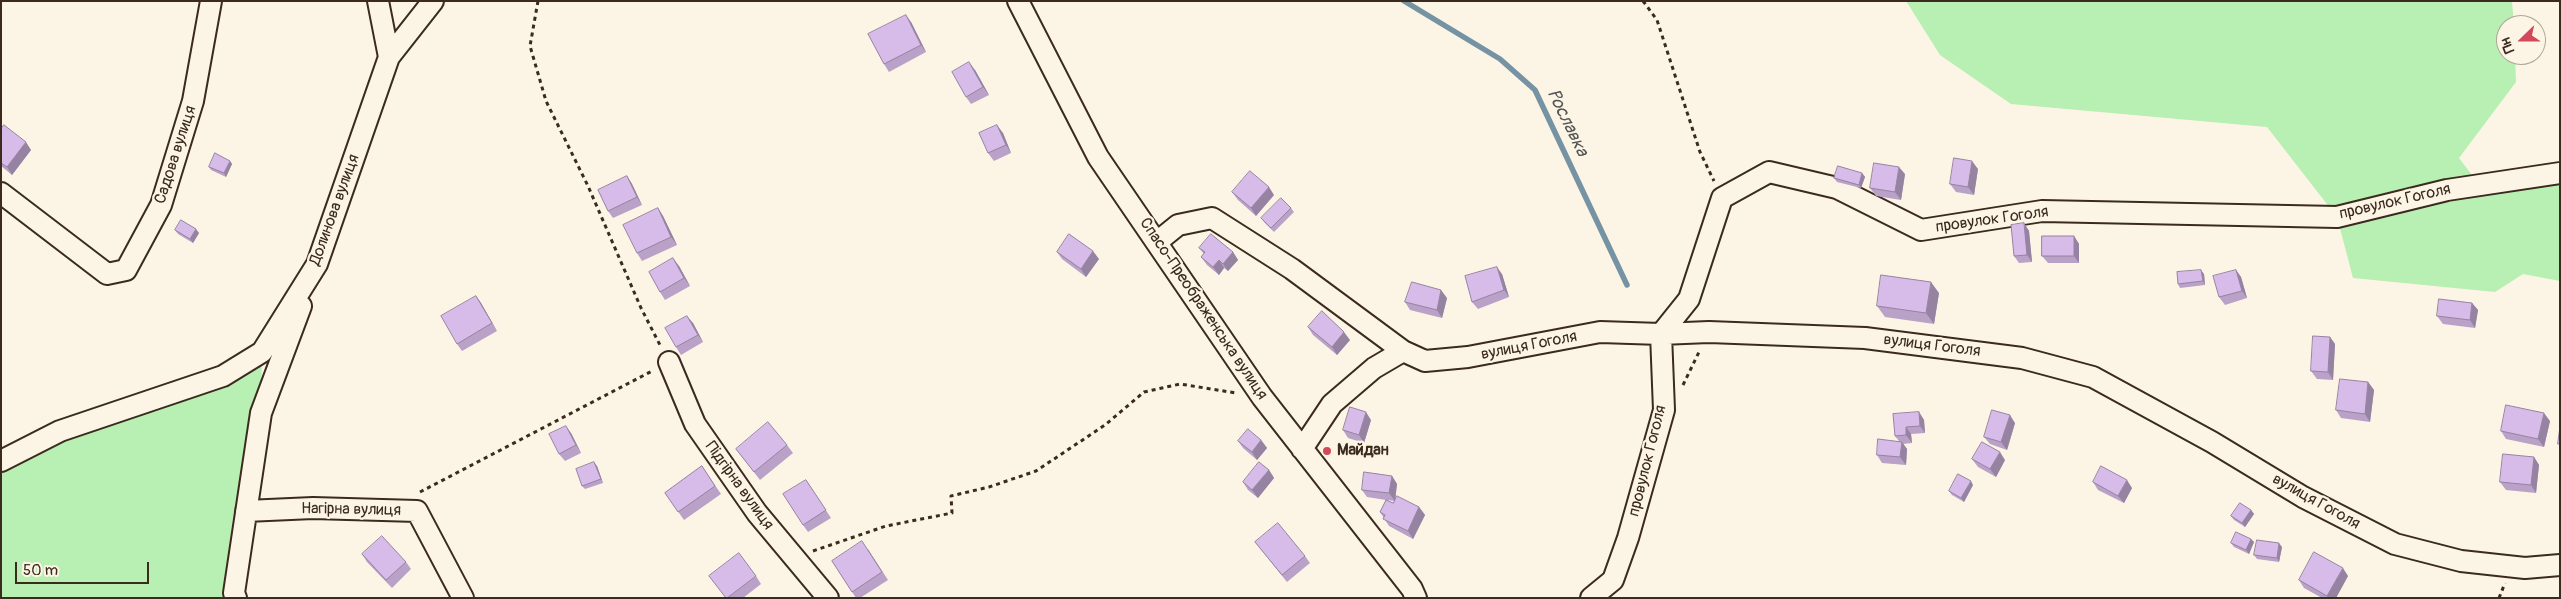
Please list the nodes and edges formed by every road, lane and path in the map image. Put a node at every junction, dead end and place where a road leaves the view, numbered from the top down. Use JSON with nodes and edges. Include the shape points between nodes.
{"nodes":[{"id":1,"x":211,"y":1,"type":"edge"},
{"id":2,"x":378,"y":1,"type":"edge"},
{"id":3,"x":433,"y":1,"type":"edge"},
{"id":4,"x":538,"y":1,"type":"edge"},
{"id":5,"x":1018,"y":1,"type":"edge"},
{"id":6,"x":1643,"y":1,"type":"edge"},
{"id":7,"x":389,"y":57,"type":"junction"},
{"id":8,"x":2560,"y":173,"type":"edge"},
{"id":9,"x":1,"y":193,"type":"edge"},
{"id":10,"x":1722,"y":198,"type":"junction"},
{"id":11,"x":1157,"y":242,"type":"junction"},
{"id":12,"x":317,"y":264,"type":"junction"},
{"id":13,"x":1709,"y":332,"type":"junction"},
{"id":14,"x":1661,"y":334,"type":"junction"},
{"id":15,"x":1403,"y":352,"type":"junction"},
{"id":16,"x":669,"y":362,"type":"junction"},
{"id":17,"x":1678,"y":394,"type":"dead end"},
{"id":18,"x":1262,"y":397,"type":"junction"},
{"id":19,"x":1302,"y":449,"type":"junction"},
{"id":20,"x":1,"y":461,"type":"edge"},
{"id":21,"x":246,"y":511,"type":"junction"},
{"id":22,"x":417,"y":511,"type":"junction"},
{"id":23,"x":794,"y":557,"type":"junction"},
{"id":24,"x":2560,"y":565,"type":"edge"},
{"id":25,"x":236,"y":598,"type":"edge"},
{"id":26,"x":463,"y":598,"type":"edge"},
{"id":27,"x":828,"y":598,"type":"edge"},
{"id":28,"x":1416,"y":598,"type":"edge"},
{"id":29,"x":1591,"y":598,"type":"edge"}],
"edges":[{"from":1,"to":9,"type":"street","name":"Садова вулиця","via":[[194,100],[162,205],[126,270],[107,274]]},
{"from":2,"to":7,"type":"street"},
{"from":3,"to":7,"type":"street","name":"Долинова вулиця"},
{"from":4,"to":16,"type":"path","via":[[530,46],[546,101]]},
{"from":5,"to":11,"type":"street","name":"Спасо-Преображенська вулиця","via":[[1098,157]]},
{"from":6,"to":10,"type":"path","via":[[1657,20],[1700,152]]},
{"from":7,"to":12,"type":"street","name":"Долинова вулиця"},
{"from":8,"to":10,"type":"street","name":"провулок Гоголя","via":[[2447,190],[2338,217],[2042,211],[1921,230],[1837,188],[1769,172]]},
{"from":10,"to":14,"type":"street","via":[[1689,298]]},
{"from":11,"to":15,"type":"street","name":"вулиця Гоголя","via":[[1178,225],[1212,218],[1292,269]]},
{"from":11,"to":18,"type":"street","name":"Спасо-Преображенська вулиця"},
{"from":12,"to":20,"type":"street","name":"Долинова вулиця","via":[[262,352],[223,376],[60,430]]},
{"from":12,"to":21,"type":"street","via":[[261,413]]},
{"from":13,"to":14,"type":"street","name":"вулиця Гоголя"},
{"from":13,"to":17,"type":"path"},
{"from":13,"to":24,"type":"street","name":"вулиця Гоголя","via":[[1866,338],[2022,358],[2093,377],[2212,442],[2303,497],[2395,544],[2461,561],[2525,568]]},
{"from":14,"to":15,"type":"street","name":"вулиця Гоголя","via":[[1600,332],[1468,357],[1425,361]]},
{"from":14,"to":29,"type":"street","name":"провулок Гоголя","via":[[1664,410],[1614,580]]},
{"from":15,"to":19,"type":"street","via":[[1374,368],[1332,404]]},
{"from":16,"to":22,"type":"path","via":[[416,494]]},
{"from":16,"to":23,"type":"street","name":"Підгірна вулиця","via":[[695,424],[757,513]]},
{"from":18,"to":19,"type":"street","name":"Спасо-Преображенська вулиця"},
{"from":18,"to":23,"type":"path","via":[[1180,384],[1144,392],[1105,425],[1036,470],[989,487],[951,496],[952,513],[886,526]]},
{"from":19,"to":28,"type":"street","name":"Спасо-Преображенська вулиця"},
{"from":21,"to":22,"type":"street","name":"Нагірна вулиця","via":[[313,508]]},
{"from":21,"to":25,"type":"street","via":[[234,593]]},
{"from":22,"to":26,"type":"street","name":"Нагірна вулиця"},
{"from":23,"to":27,"type":"street","name":"Підгірна вулиця"}]}
